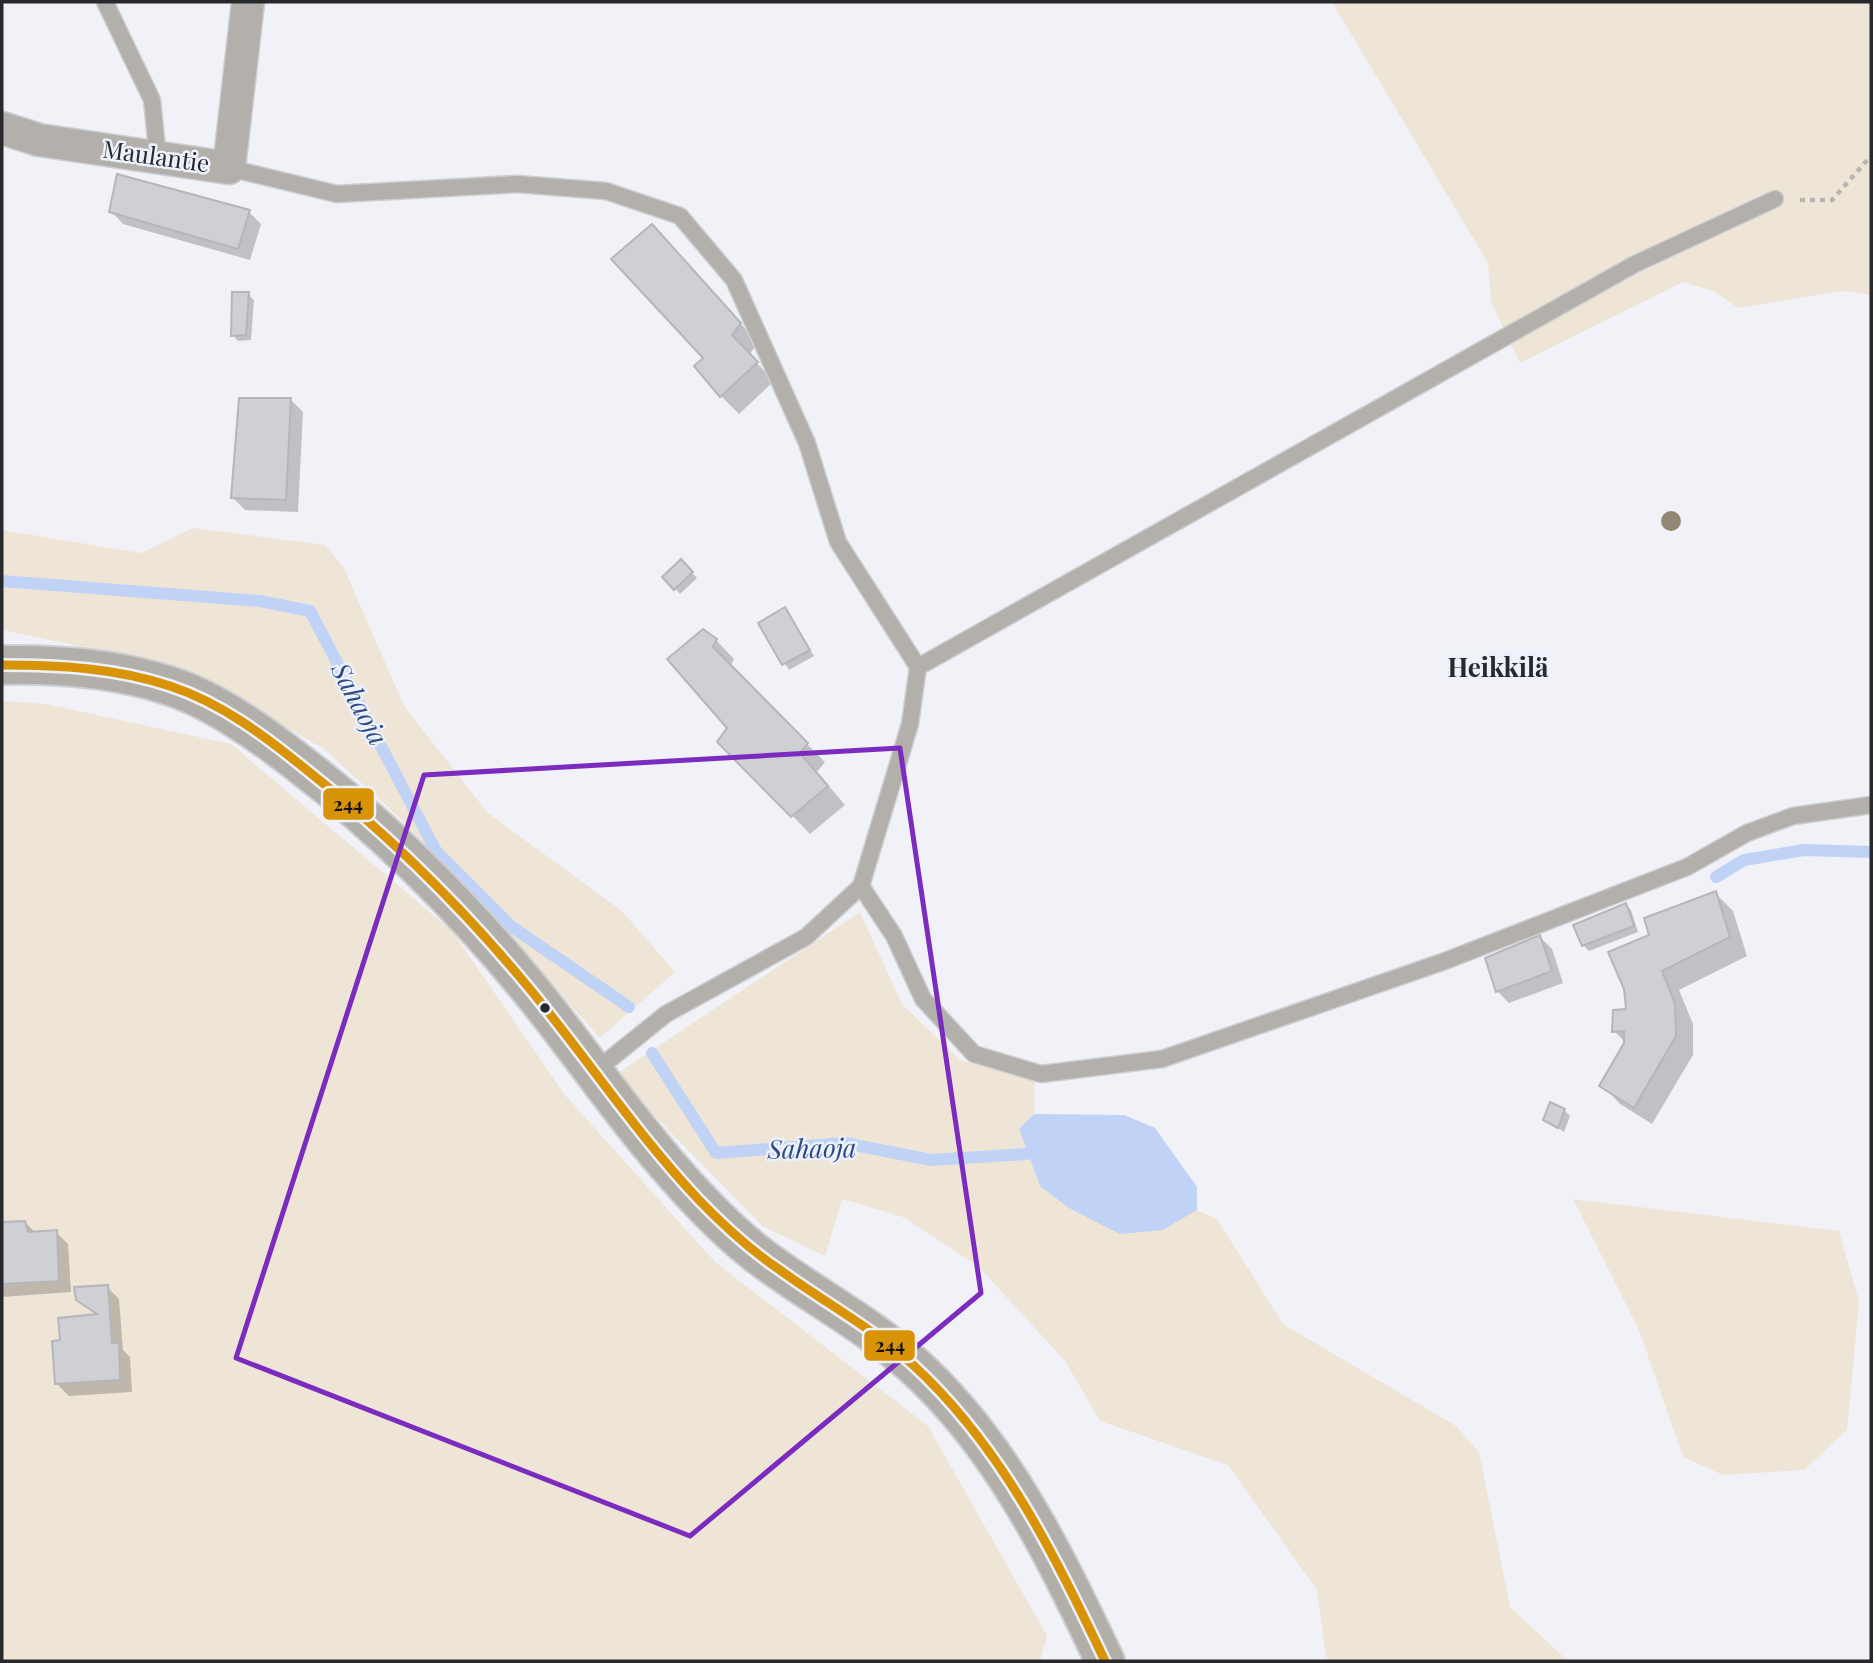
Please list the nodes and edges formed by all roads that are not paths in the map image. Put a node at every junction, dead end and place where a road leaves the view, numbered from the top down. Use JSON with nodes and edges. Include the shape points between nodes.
{"nodes":[{"id":1,"x":105,"y":2,"type":"edge"},
{"id":2,"x":248,"y":2,"type":"edge"},
{"id":3,"x":2,"y":128,"type":"edge"},
{"id":4,"x":158,"y":159,"type":"junction"},
{"id":5,"x":229,"y":168,"type":"junction"},
{"id":6,"x":1775,"y":199,"type":"road end"},
{"id":7,"x":2,"y":665,"type":"edge"},
{"id":8,"x":918,"y":667,"type":"junction"},
{"id":9,"x":1871,"y":805,"type":"edge"},
{"id":10,"x":861,"y":886,"type":"junction"},
{"id":11,"x":594,"y":1072,"type":"junction"},
{"id":12,"x":1105,"y":1661,"type":"edge"}],
"edges":[{"from":1,"to":4,"type":"lane","via":[[152,100]]},
{"from":2,"to":5,"type":"street","name":"Maulantie"},
{"from":3,"to":4,"type":"street","name":"Maulantie","via":[[39,140]]},
{"from":4,"to":5,"type":"street","name":"Maulantie"},
{"from":5,"to":8,"type":"lane","via":[[337,194],[517,184],[606,191],[680,216],[734,280],[807,443],[838,542]]},
{"from":6,"to":8,"type":"lane","via":[[1635,264]]},
{"from":7,"to":11,"type":"street","via":[[90,667],[173,687],[253,727],[343,797],[470,921],[528,986]]},
{"from":8,"to":10,"type":"lane","via":[[910,724]]},
{"from":9,"to":10,"type":"lane","via":[[1793,816],[1747,834],[1687,867],[1445,961],[1162,1059],[1041,1074],[974,1054],[923,999],[894,936]]},
{"from":10,"to":11,"type":"lane","via":[[806,937],[666,1014]]},
{"from":11,"to":12,"type":"street","via":[[678,1178],[758,1255],[866,1327],[914,1365],[960,1412],[1057,1562]]}]}
